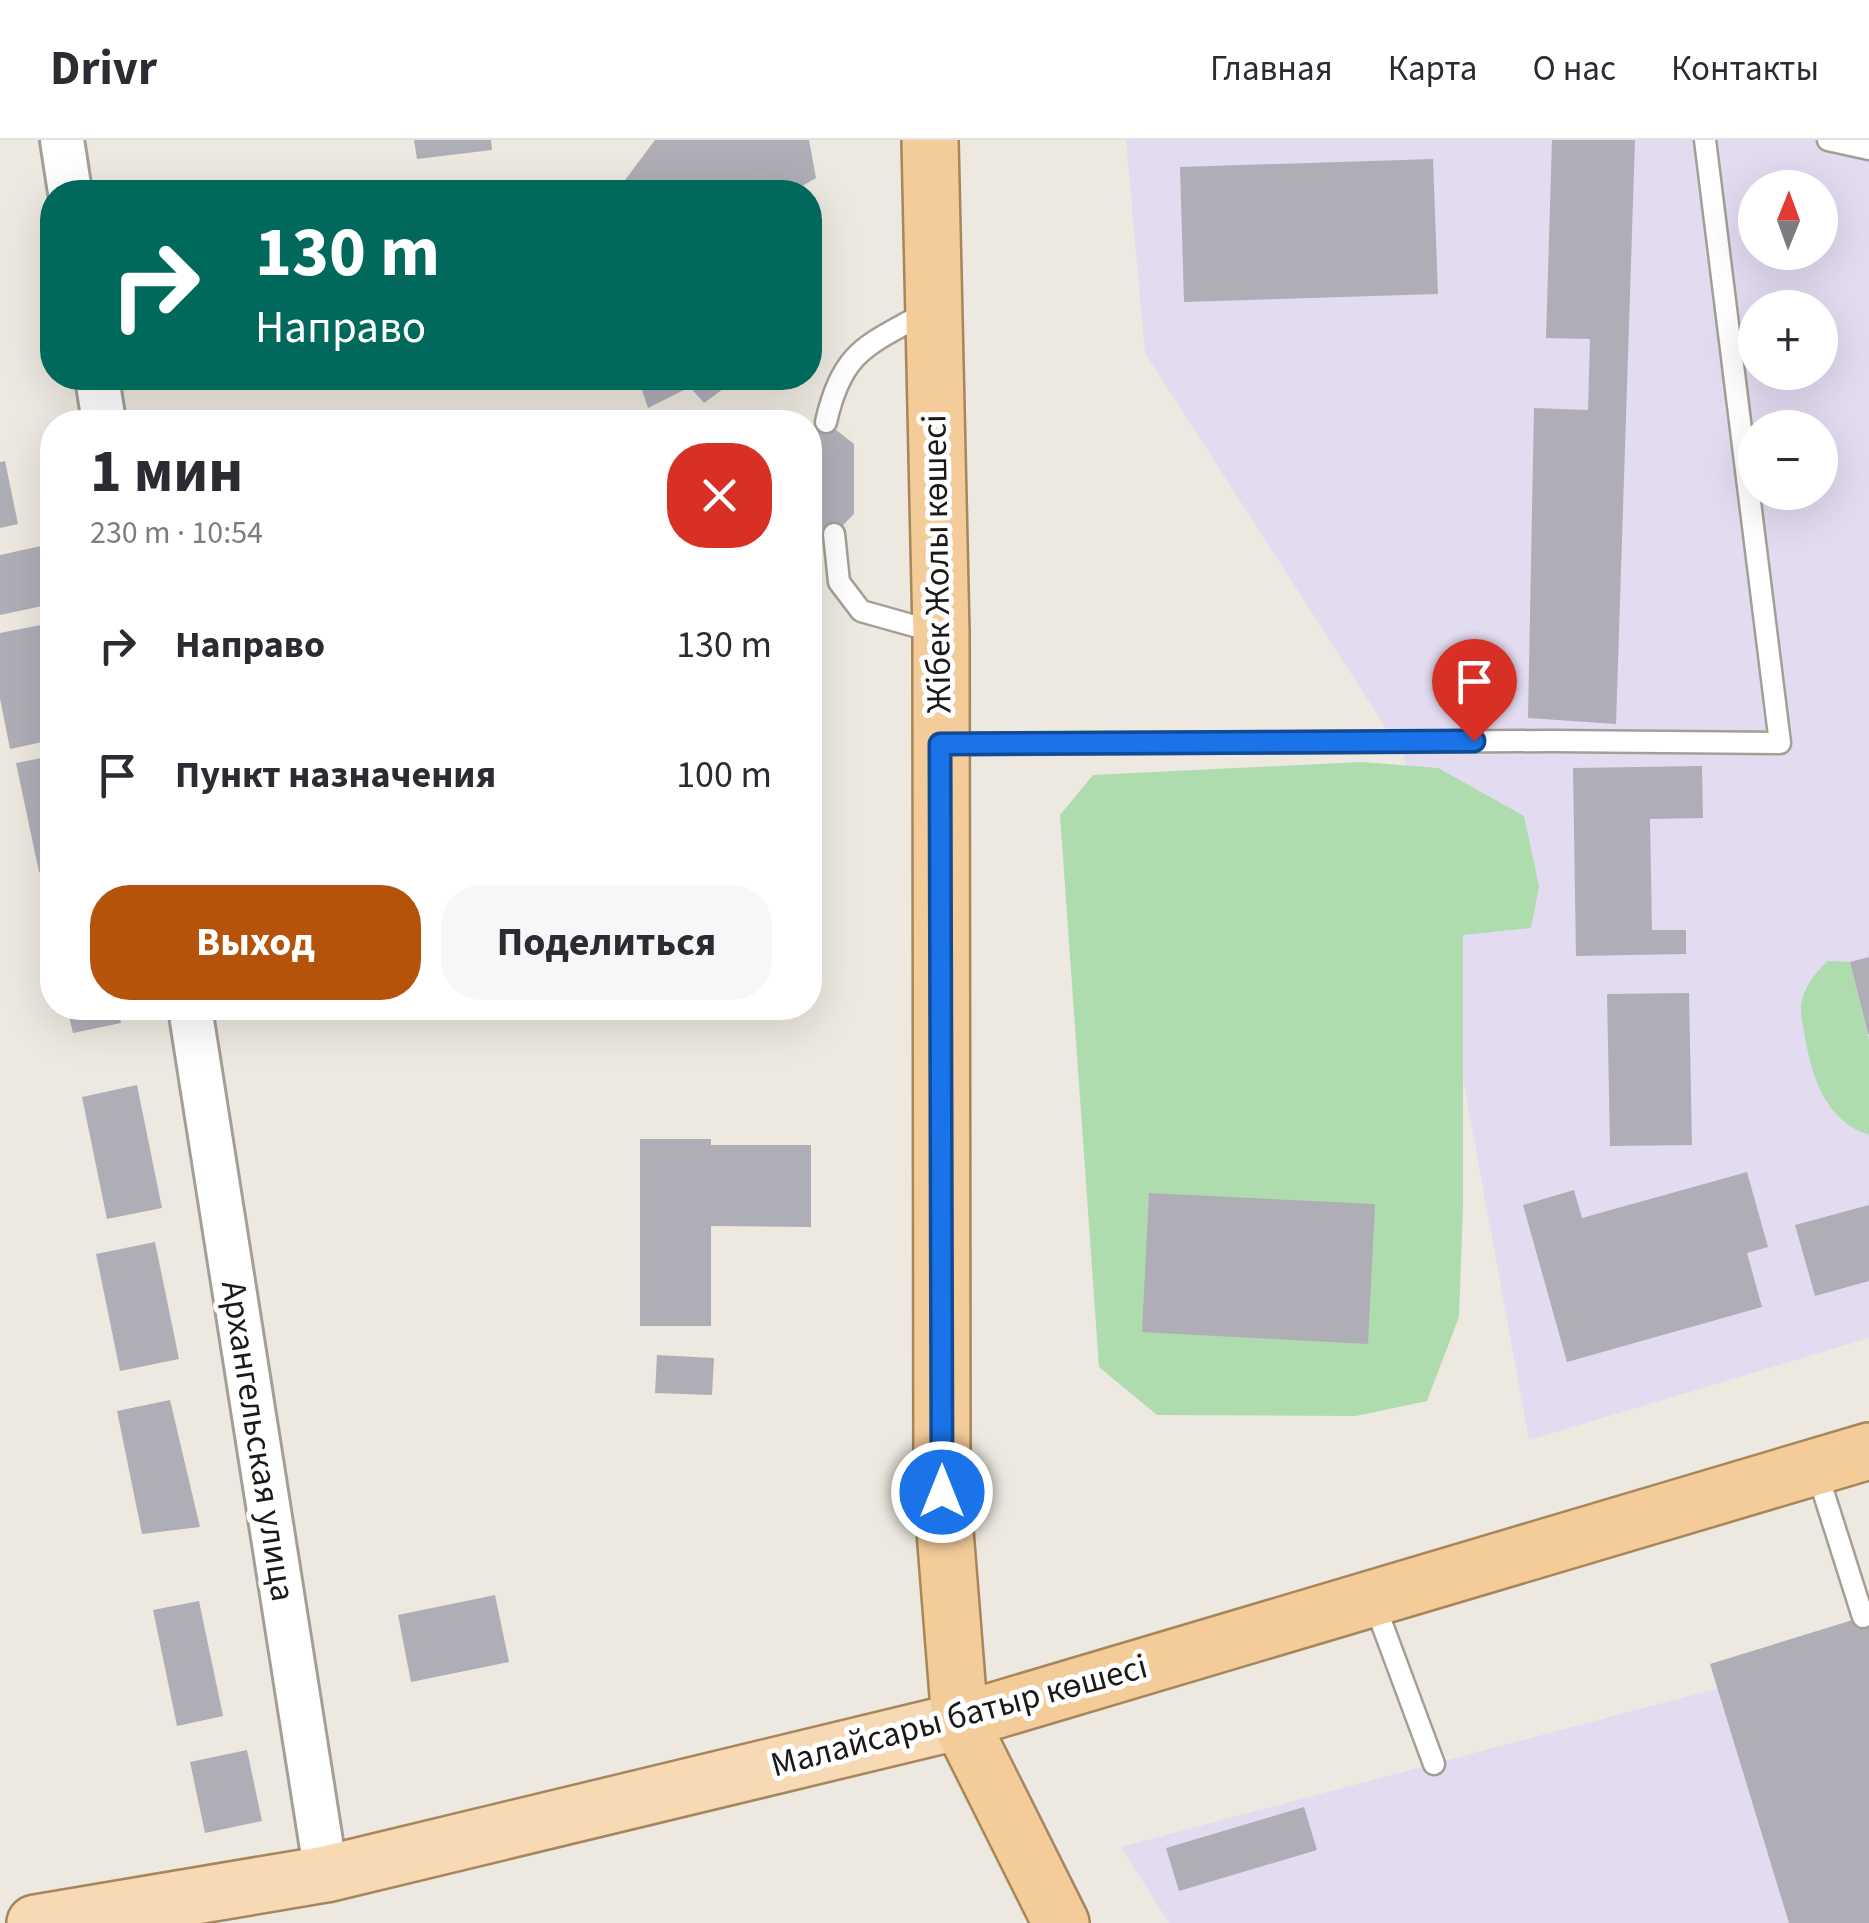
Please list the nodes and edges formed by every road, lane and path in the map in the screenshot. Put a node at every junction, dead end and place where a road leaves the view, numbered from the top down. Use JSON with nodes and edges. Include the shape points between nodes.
{"nodes":[{"id":1,"x":62,"y":140,"type":"edge"},
{"id":2,"x":930,"y":140,"type":"edge"},
{"id":3,"x":1705,"y":140,"type":"edge"},
{"id":4,"x":1828,"y":140,"type":"edge"},
{"id":5,"x":1869,"y":149,"type":"edge"},
{"id":6,"x":68,"y":180,"type":"edge"},
{"id":7,"x":932,"y":308,"type":"junction"},
{"id":8,"x":826,"y":422,"type":"dead end"},
{"id":9,"x":834,"y":534,"type":"dead end"},
{"id":10,"x":941,"y":633,"type":"junction"},
{"id":11,"x":940,"y":744,"type":"junction"},
{"id":12,"x":192,"y":1020,"type":"edge"},
{"id":13,"x":1869,"y":1451,"type":"edge"},
{"id":14,"x":1815,"y":1467,"type":"junction"},
{"id":15,"x":1372,"y":1598,"type":"junction"},
{"id":16,"x":1863,"y":1617,"type":"dead end"},
{"id":17,"x":960,"y":1721,"type":"junction"},
{"id":18,"x":1434,"y":1764,"type":"dead end"},
{"id":19,"x":326,"y":1874,"type":"junction"},
{"id":20,"x":36,"y":1923,"type":"edge"},
{"id":21,"x":1060,"y":1923,"type":"edge"}],
"edges":[{"from":1,"to":6,"type":"street"},
{"from":2,"to":7,"type":"highway","name":"Жібек Жолы көшесі"},
{"from":3,"to":11,"type":"lane","via":[[1780,744]]},
{"from":4,"to":5,"type":"lane"},
{"from":7,"to":8,"type":"lane","via":[[855,354],[834,387]]},
{"from":7,"to":10,"type":"highway","name":"Жібек Жолы көшесі"},
{"from":9,"to":10,"type":"lane","via":[[839,582],[861,612]]},
{"from":10,"to":11,"type":"highway","name":"Жібек Жолы көшесі"},
{"from":11,"to":17,"type":"highway","name":"Жібек Жолы көшесі","via":[[942,1492]]},
{"from":12,"to":19,"type":"street","name":"Архангельская улица"},
{"from":13,"to":14,"type":"highway","name":"Малайсары батыр көшесі"},
{"from":14,"to":15,"type":"highway","name":"Малайсары батыр көшесі"},
{"from":14,"to":16,"type":"lane"},
{"from":15,"to":17,"type":"highway","name":"Малайсары батыр көшесі"},
{"from":15,"to":18,"type":"lane"},
{"from":17,"to":19,"type":"main road","name":"Малайсары батыр көшесі"},
{"from":17,"to":21,"type":"highway","name":"Жібек Жолы көшесі"},
{"from":19,"to":20,"type":"main road","name":"Малайсары батыр көшесі"}]}
